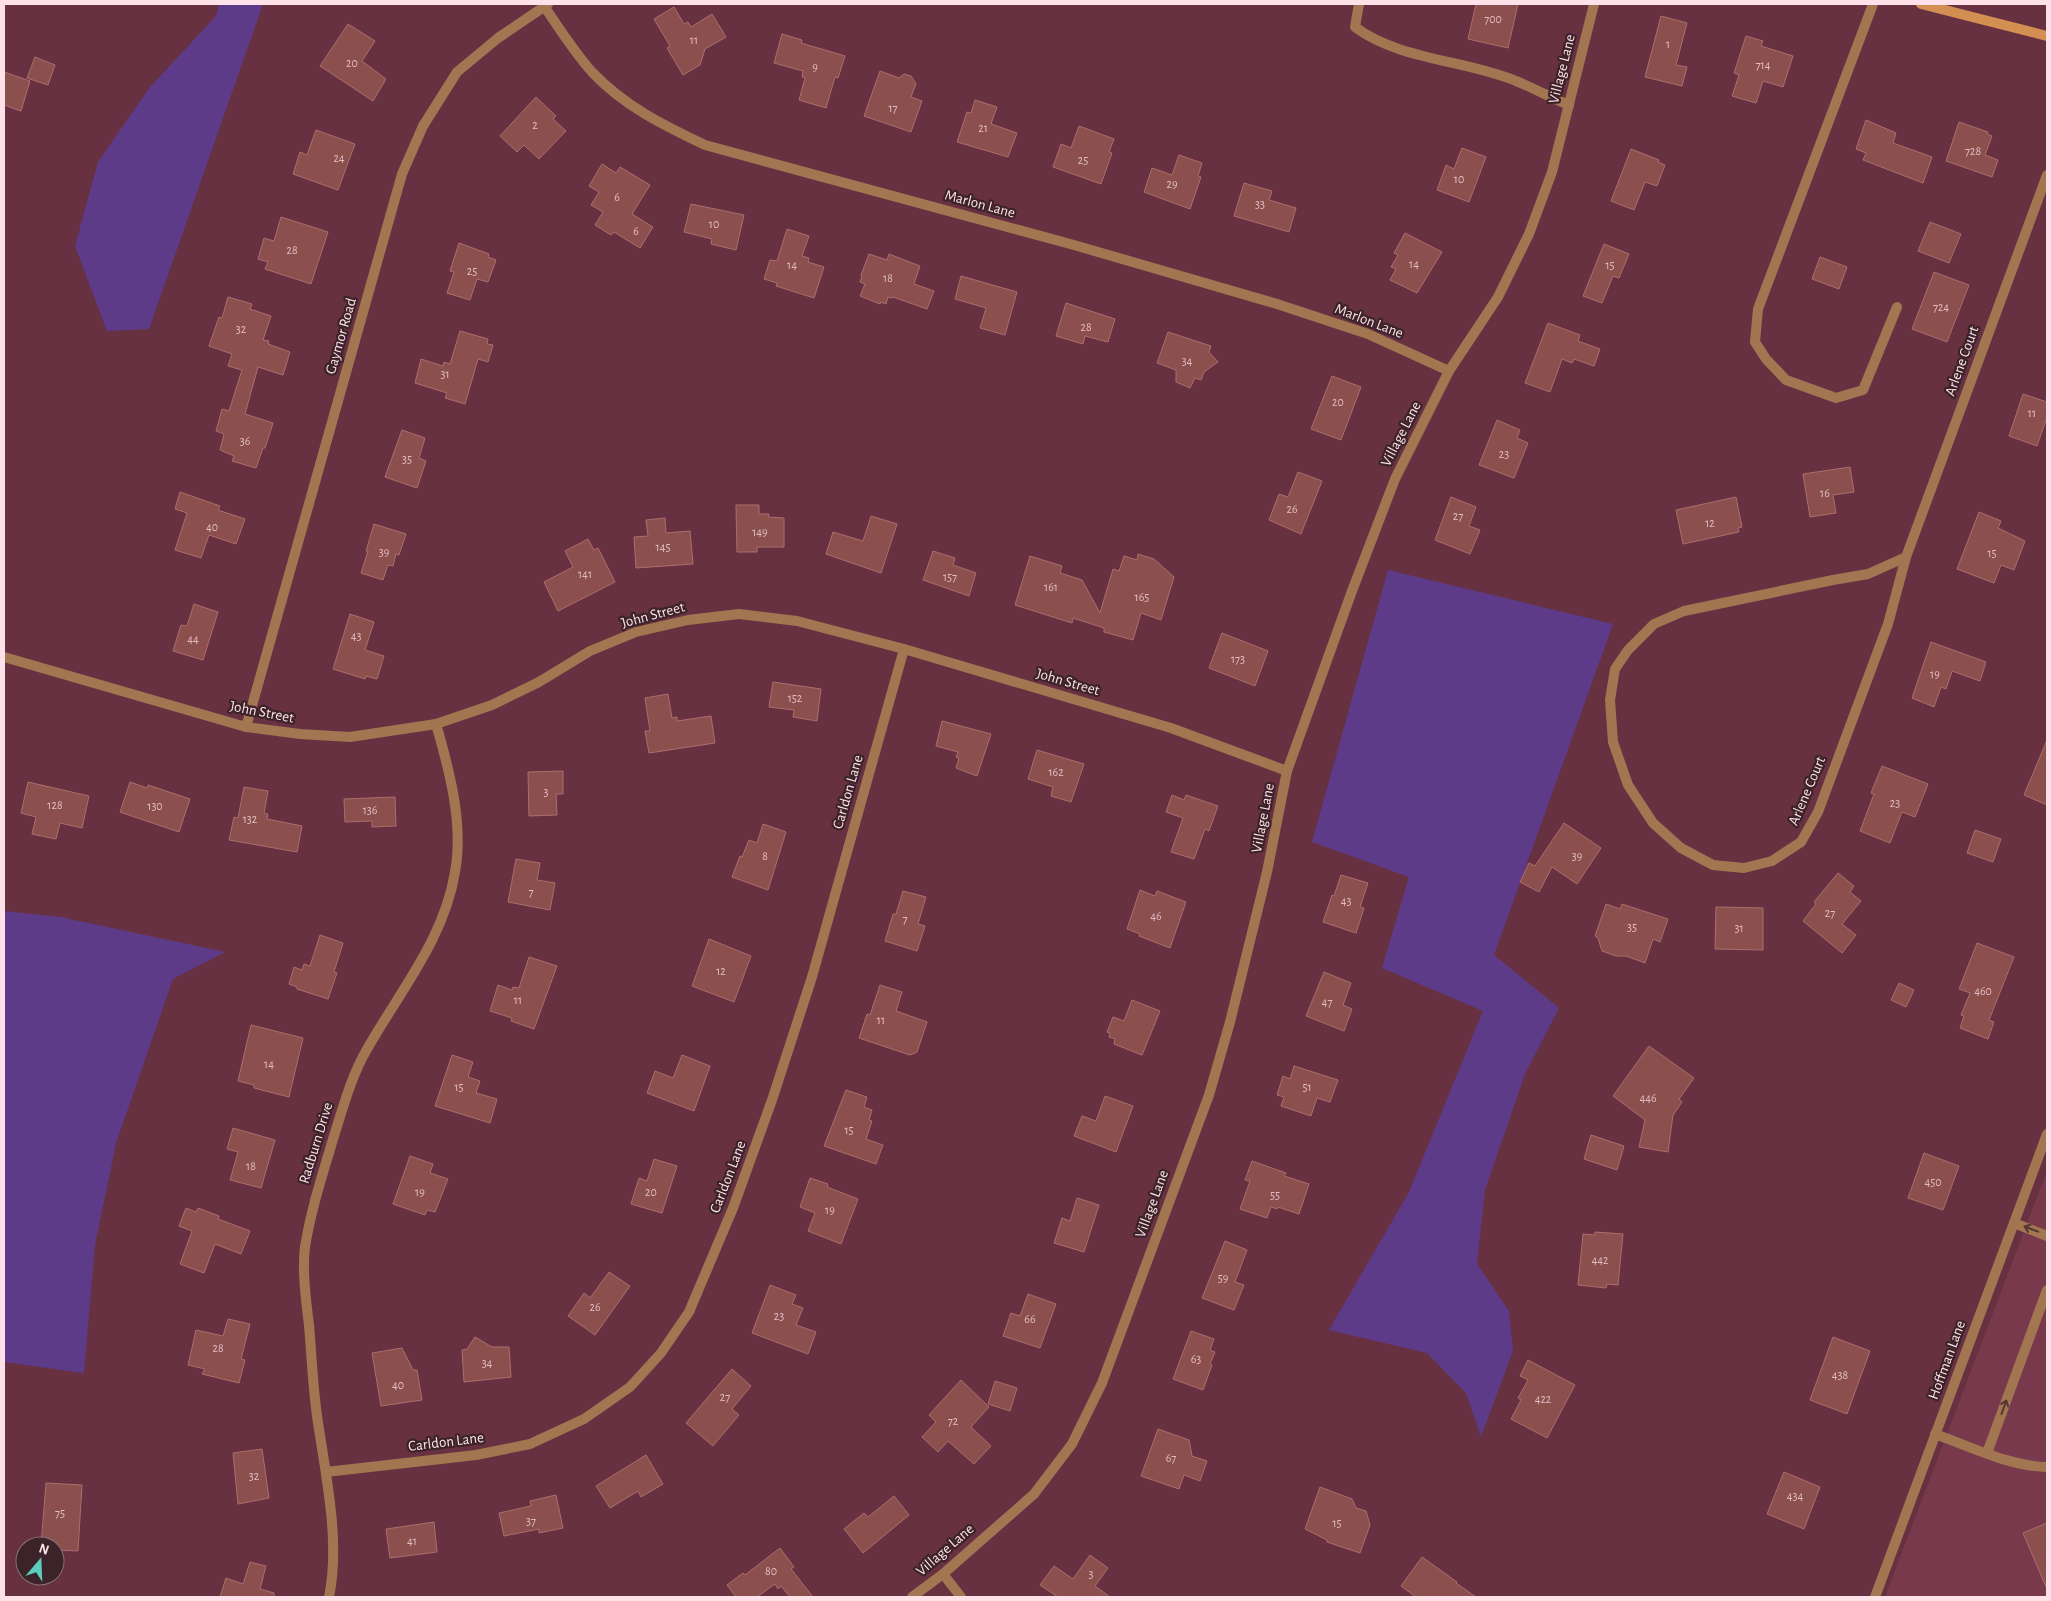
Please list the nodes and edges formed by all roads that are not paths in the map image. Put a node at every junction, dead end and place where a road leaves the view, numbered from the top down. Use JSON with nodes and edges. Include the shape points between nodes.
{"nodes":[{"id":1,"x":1359,"y":4,"type":"edge"},
{"id":2,"x":1594,"y":4,"type":"edge"},
{"id":3,"x":1874,"y":4,"type":"edge"},
{"id":4,"x":1921,"y":4,"type":"edge"},
{"id":5,"x":546,"y":5,"type":"edge"},
{"id":6,"x":2047,"y":36,"type":"edge"},
{"id":7,"x":1569,"y":105,"type":"junction"},
{"id":8,"x":2047,"y":175,"type":"edge"},
{"id":9,"x":1898,"y":307,"type":"dead end"},
{"id":10,"x":1450,"y":371,"type":"junction"},
{"id":11,"x":1906,"y":557,"type":"junction"},
{"id":12,"x":904,"y":649,"type":"junction"},
{"id":13,"x":4,"y":657,"type":"edge"},
{"id":14,"x":436,"y":724,"type":"junction"},
{"id":15,"x":246,"y":726,"type":"junction"},
{"id":16,"x":1287,"y":772,"type":"junction"},
{"id":17,"x":2047,"y":1134,"type":"edge"},
{"id":18,"x":2014,"y":1223,"type":"junction"},
{"id":19,"x":2047,"y":1236,"type":"edge"},
{"id":20,"x":2047,"y":1290,"type":"edge"},
{"id":21,"x":1935,"y":1434,"type":"junction"},
{"id":22,"x":1987,"y":1453,"type":"junction"},
{"id":23,"x":2047,"y":1467,"type":"edge"},
{"id":24,"x":326,"y":1472,"type":"junction"},
{"id":25,"x":943,"y":1574,"type":"junction"},
{"id":26,"x":329,"y":1597,"type":"edge"},
{"id":27,"x":912,"y":1597,"type":"edge"},
{"id":28,"x":960,"y":1597,"type":"edge"},
{"id":29,"x":1875,"y":1597,"type":"edge"}],
"edges":[{"from":1,"to":7,"type":"street","via":[[1355,27],[1370,38],[1516,80]]},
{"from":2,"to":7,"type":"street","name":"Village Lane"},
{"from":3,"to":9,"type":"street","via":[[1758,309],[1755,342],[1786,380],[1836,398],[1863,390]]},
{"from":4,"to":6,"type":"street"},
{"from":5,"to":10,"type":"street","name":"Marlon Lane","via":[[591,71],[623,101],[659,124],[705,145],[1074,245],[1276,304],[1368,334]]},
{"from":5,"to":15,"type":"street","name":"Gaymor Road","via":[[498,38],[457,72],[423,126],[402,174]]},
{"from":7,"to":10,"type":"street","name":"Village Lane","via":[[1552,172],[1529,234],[1498,296]]},
{"from":8,"to":11,"type":"street","name":"Arlene Court"},
{"from":10,"to":16,"type":"street","name":"Village Lane","via":[[1395,479]]},
{"from":11,"to":11,"type":"street","name":"Arlene Court","via":[[1888,624],[1818,812],[1801,842],[1772,861],[1744,868],[1714,865],[1680,848],[1654,824],[1628,785],[1613,742],[1610,700],[1615,669],[1628,650],[1654,624],[1684,611],[1868,574]]},
{"from":12,"to":14,"type":"street","name":"John Street","via":[[797,621],[740,614],[688,620],[636,632],[590,652],[492,705]]},
{"from":12,"to":16,"type":"street","name":"John Street","via":[[1171,728]]},
{"from":12,"to":24,"type":"street","name":"Carldon Lane","via":[[812,977],[772,1100],[733,1208],[689,1312],[661,1353],[630,1387],[591,1414],[530,1444],[476,1455]]},
{"from":13,"to":15,"type":"street","name":"John Street"},
{"from":14,"to":15,"type":"street","name":"John Street","via":[[350,736],[300,734]]},
{"from":14,"to":24,"type":"street","name":"Radburn Drive","via":[[452,781],[457,832],[456,872],[442,920],[426,955],[364,1052],[315,1197],[305,1249],[309,1332],[318,1427]]},
{"from":16,"to":25,"type":"street","name":"Village Lane","via":[[1267,872],[1209,1095],[1102,1383],[1072,1444],[1034,1494]]},
{"from":17,"to":18,"type":"street","name":"Hoffman Lane"},
{"from":19,"to":18,"type":"street","one_way":true},
{"from":18,"to":21,"type":"street","name":"Hoffman Lane"},
{"from":22,"to":20,"type":"street","one_way":true},
{"from":21,"to":22,"type":"street"},
{"from":21,"to":29,"type":"street","name":"Hoffman Lane"},
{"from":22,"to":23,"type":"street","via":[[2026,1465]]},
{"from":24,"to":26,"type":"street","name":"Radburn Drive","via":[[332,1529]]},
{"from":25,"to":27,"type":"street","name":"Village Lane"},
{"from":25,"to":28,"type":"street"}]}
